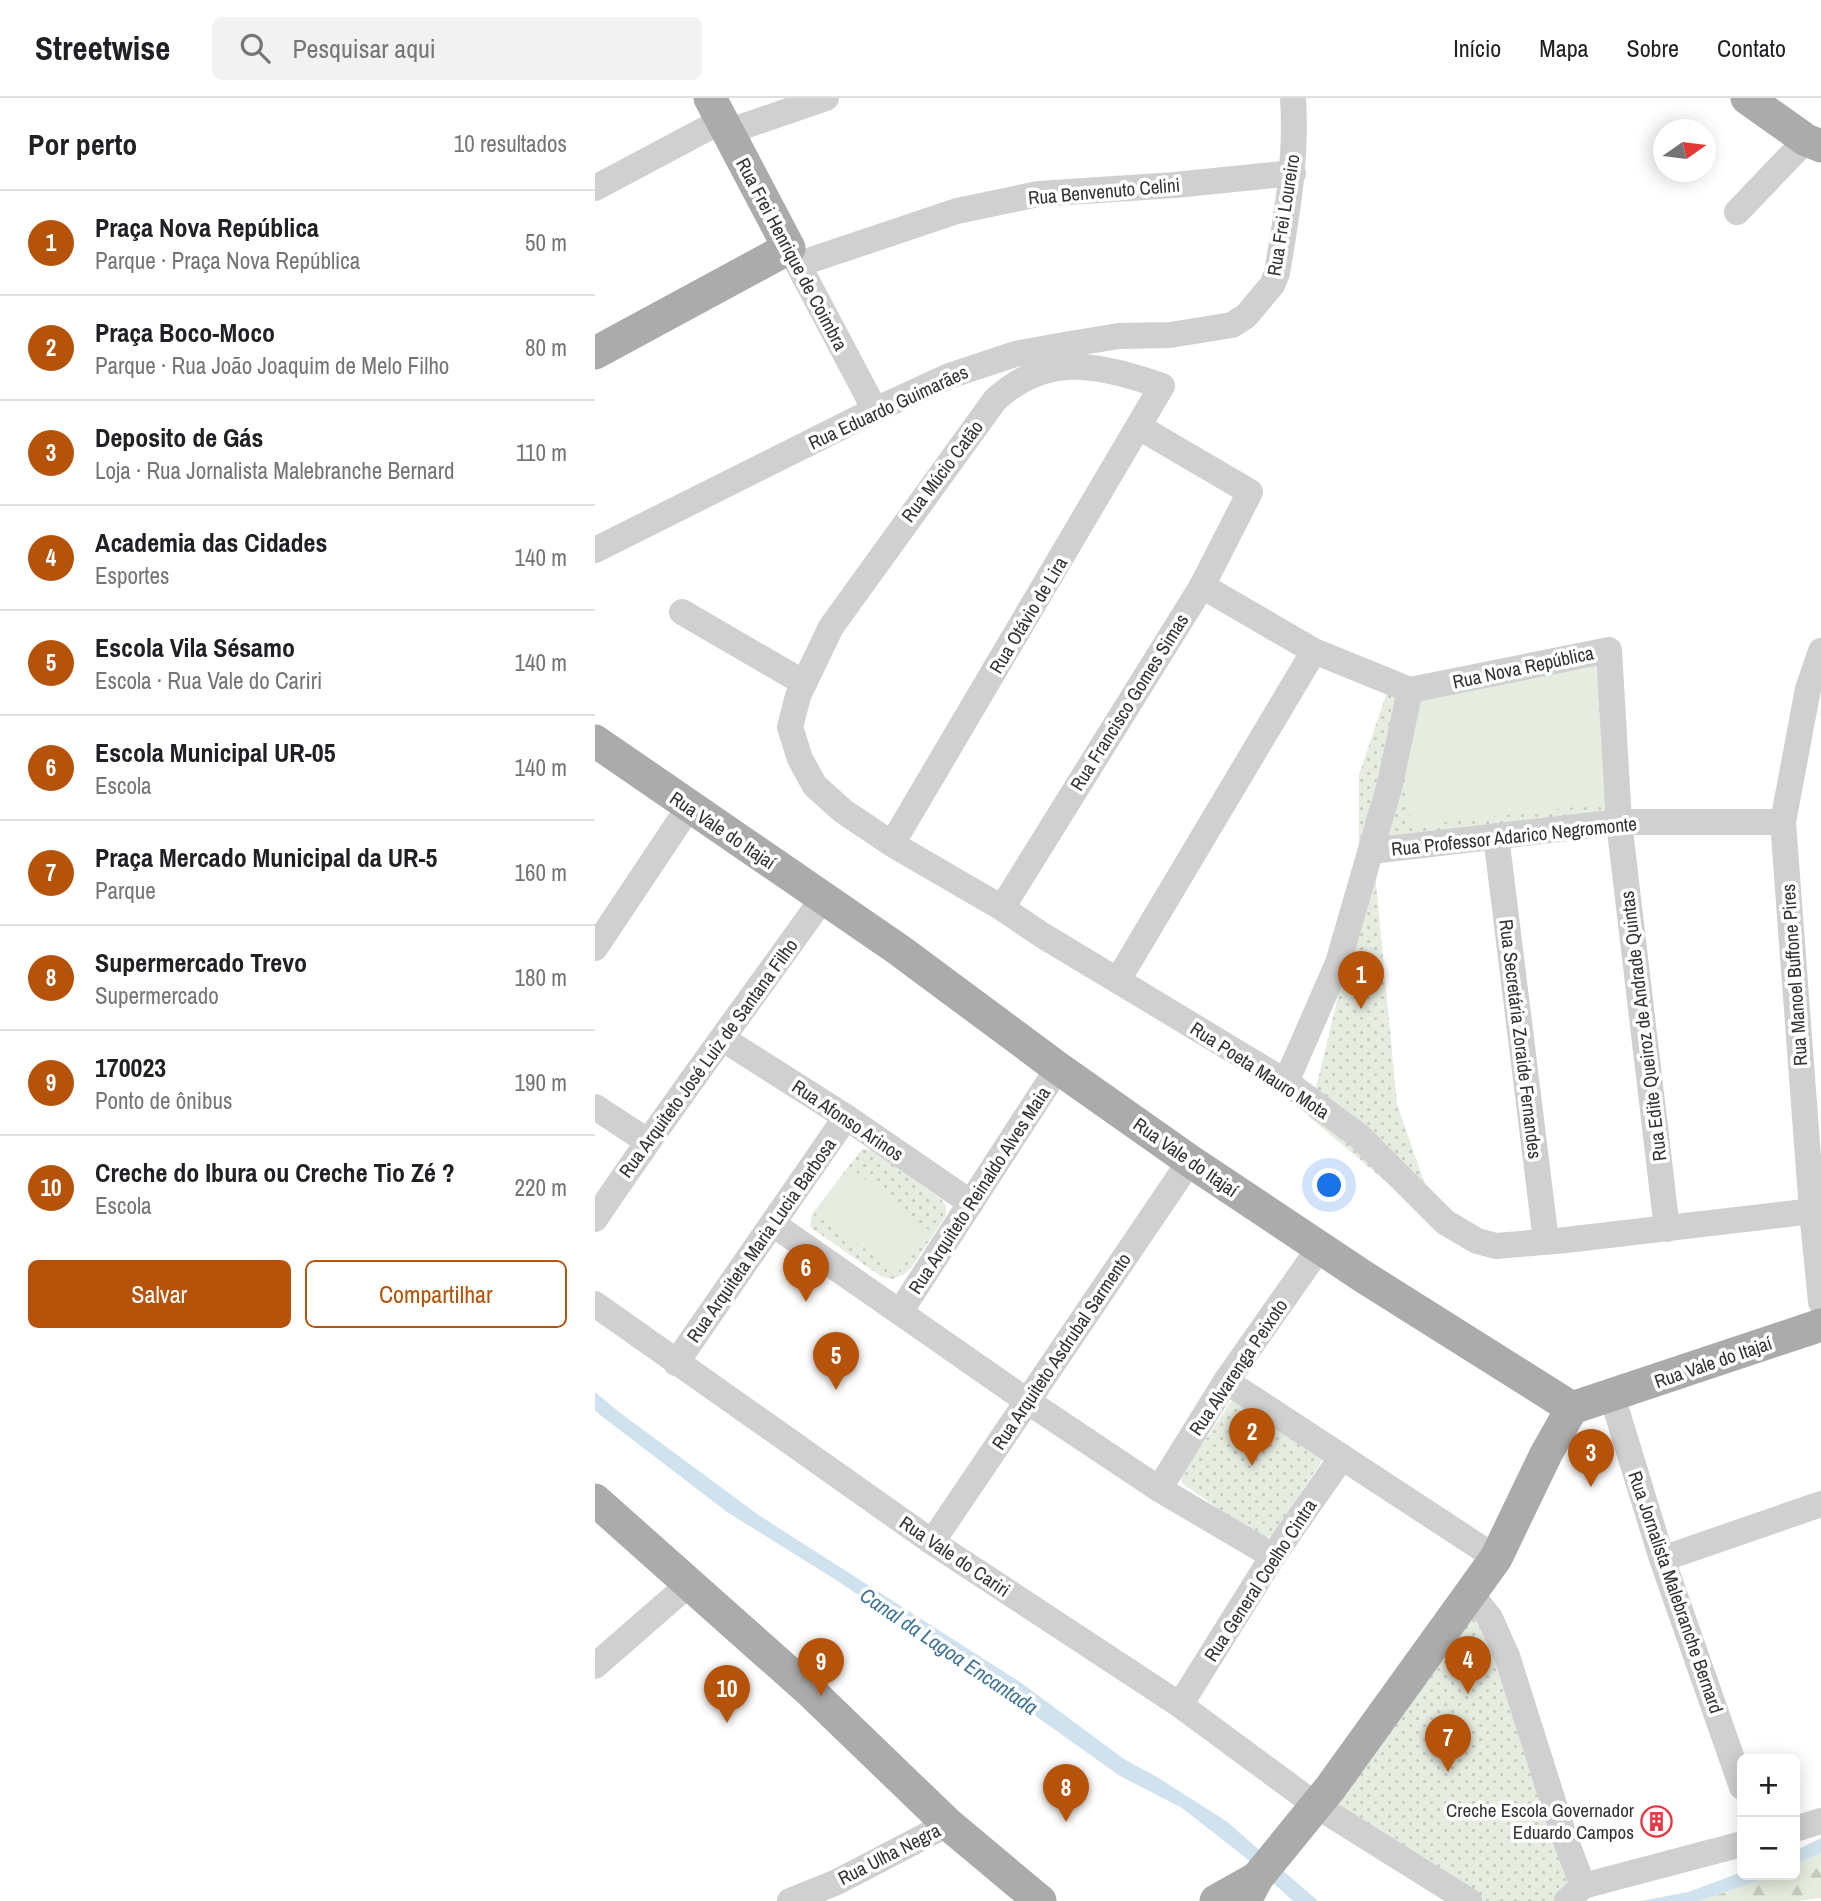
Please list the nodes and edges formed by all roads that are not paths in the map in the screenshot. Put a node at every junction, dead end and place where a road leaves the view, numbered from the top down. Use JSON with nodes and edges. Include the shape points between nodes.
{"nodes":[{"id":1,"x":826,"y":98,"type":"edge"},
{"id":2,"x":1293,"y":98,"type":"edge"},
{"id":3,"x":1747,"y":98,"type":"edge"},
{"id":4,"x":719,"y":117,"type":"edge"},
{"id":5,"x":1813,"y":143,"type":"edge"},
{"id":6,"x":1293,"y":173,"type":"junction"},
{"id":7,"x":595,"y":188,"type":"edge"},
{"id":8,"x":1737,"y":212,"type":"dead end"},
{"id":9,"x":794,"y":256,"type":"junction"},
{"id":10,"x":1241,"y":321,"type":"joint"},
{"id":11,"x":595,"y":353,"type":"edge"},
{"id":12,"x":1162,"y":386,"type":"joint"},
{"id":13,"x":875,"y":410,"type":"junction"},
{"id":14,"x":1139,"y":427,"type":"junction"},
{"id":15,"x":595,"y":550,"type":"edge"},
{"id":16,"x":1202,"y":586,"type":"junction"},
{"id":17,"x":682,"y":612,"type":"dead end"},
{"id":18,"x":1314,"y":651,"type":"junction"},
{"id":19,"x":1821,"y":652,"type":"edge"},
{"id":20,"x":801,"y":690,"type":"junction"},
{"id":21,"x":1409,"y":690,"type":"junction"},
{"id":22,"x":595,"y":741,"type":"edge"},
{"id":23,"x":689,"y":807,"type":"junction"},
{"id":24,"x":1619,"y":822,"type":"junction"},
{"id":25,"x":1783,"y":822,"type":"junction"},
{"id":26,"x":1496,"y":836,"type":"junction"},
{"id":27,"x":893,"y":844,"type":"junction"},
{"id":28,"x":1371,"y":851,"type":"junction"},
{"id":29,"x":823,"y":898,"type":"junction"},
{"id":30,"x":1002,"y":908,"type":"junction"},
{"id":31,"x":597,"y":940,"type":"edge"},
{"id":32,"x":1118,"y":980,"type":"junction"},
{"id":33,"x":723,"y":1039,"type":"junction"},
{"id":34,"x":1058,"y":1068,"type":"junction"},
{"id":35,"x":1286,"y":1082,"type":"junction"},
{"id":36,"x":595,"y":1107,"type":"edge"},
{"id":37,"x":846,"y":1117,"type":"junction"},
{"id":38,"x":647,"y":1141,"type":"junction"},
{"id":39,"x":1190,"y":1161,"type":"junction"},
{"id":40,"x":971,"y":1203,"type":"junction"},
{"id":41,"x":1816,"y":1211,"type":"edge"},
{"id":42,"x":595,"y":1219,"type":"edge"},
{"id":43,"x":773,"y":1224,"type":"junction"},
{"id":44,"x":1667,"y":1229,"type":"junction"},
{"id":45,"x":1546,"y":1241,"type":"junction"},
{"id":46,"x":1320,"y":1247,"type":"junction"},
{"id":47,"x":1821,"y":1302,"type":"edge"},
{"id":48,"x":595,"y":1304,"type":"edge"},
{"id":49,"x":900,"y":1312,"type":"junction"},
{"id":50,"x":1821,"y":1325,"type":"edge"},
{"id":51,"x":676,"y":1363,"type":"junction"},
{"id":52,"x":1226,"y":1381,"type":"junction"},
{"id":53,"x":1612,"y":1396,"type":"junction"},
{"id":54,"x":1027,"y":1401,"type":"junction"},
{"id":55,"x":1572,"y":1409,"type":"junction"},
{"id":56,"x":1342,"y":1457,"type":"junction"},
{"id":57,"x":1159,"y":1489,"type":"junction"},
{"id":58,"x":595,"y":1500,"type":"edge"},
{"id":59,"x":1821,"y":1505,"type":"edge"},
{"id":60,"x":932,"y":1542,"type":"junction"},
{"id":61,"x":1273,"y":1556,"type":"junction"},
{"id":62,"x":1496,"y":1558,"type":"junction"},
{"id":63,"x":1662,"y":1559,"type":"junction"},
{"id":64,"x":689,"y":1584,"type":"junction"},
{"id":65,"x":1471,"y":1594,"type":"junction"},
{"id":66,"x":595,"y":1666,"type":"edge"},
{"id":67,"x":1180,"y":1705,"type":"junction"},
{"id":68,"x":1737,"y":1773,"type":"edge"},
{"id":69,"x":1317,"y":1806,"type":"junction"},
{"id":70,"x":1821,"y":1821,"type":"edge"},
{"id":71,"x":948,"y":1824,"type":"junction"},
{"id":72,"x":1800,"y":1827,"type":"edge"},
{"id":73,"x":1737,"y":1845,"type":"edge"},
{"id":74,"x":1259,"y":1878,"type":"edge"},
{"id":75,"x":844,"y":1891,"type":"edge"},
{"id":76,"x":1575,"y":1894,"type":"edge"},
{"id":77,"x":790,"y":1901,"type":"edge"},
{"id":78,"x":1041,"y":1901,"type":"edge"},
{"id":79,"x":1216,"y":1901,"type":"edge"},
{"id":80,"x":1469,"y":1901,"type":"edge"}],
"edges":[{"from":1,"to":4,"type":"street"},
{"from":2,"to":6,"type":"street","name":"Rua Frei Loureiro"},
{"from":3,"to":5,"type":"main road"},
{"from":4,"to":7,"type":"street"},
{"from":4,"to":9,"type":"main road","name":"Rua Frei Henrique de Coimbra"},
{"from":5,"to":8,"type":"street"},
{"from":6,"to":9,"type":"street","name":"Rua Benvenuto Celini","via":[[1038,194]]},
{"from":6,"to":10,"type":"street","name":"Rua Frei Loureiro","via":[[1277,273]]},
{"from":9,"to":11,"type":"main road"},
{"from":9,"to":13,"type":"street","name":"Rua Frei Henrique de Coimbra"},
{"from":10,"to":13,"type":"street","name":"Rua Eduardo Guimarães","via":[[1170,335],[1119,337],[1015,354],[949,376]]},
{"from":12,"to":14,"type":"street","name":"Rua Otávio de Lira"},
{"from":12,"to":20,"type":"street","name":"Rua Múcio Catão","via":[[1109,369],[1079,366],[1037,373],[1009,387],[831,626]]},
{"from":13,"to":15,"type":"street","name":"Rua Eduardo Guimarães"},
{"from":14,"to":16,"type":"street","name":"Rua Francisco Gomes Simas","via":[[1250,492]]},
{"from":14,"to":27,"type":"street","name":"Rua Otávio de Lira"},
{"from":16,"to":18,"type":"street"},
{"from":16,"to":30,"type":"street","name":"Rua Francisco Gomes Simas"},
{"from":17,"to":20,"type":"street"},
{"from":18,"to":21,"type":"street"},
{"from":18,"to":32,"type":"street"},
{"from":19,"to":25,"type":"street","name":"Rua Manoel Buffone Pires","via":[[1808,689]]},
{"from":20,"to":27,"type":"street","name":"Rua Poeta Mauro Mota","via":[[790,727],[815,786]]},
{"from":21,"to":24,"type":"street","name":"Rua Nova República","via":[[1609,650]]},
{"from":21,"to":28,"type":"street"},
{"from":22,"to":23,"type":"main road","name":"Rua Vale do Itajaí"},
{"from":23,"to":29,"type":"main road","name":"Rua Vale do Itajaí"},
{"from":23,"to":31,"type":"street"},
{"from":24,"to":25,"type":"street","name":"Rua Professor Adarico Negromonte"},
{"from":24,"to":26,"type":"street","name":"Rua Professor Adarico Negromonte"},
{"from":24,"to":44,"type":"street","name":"Rua Edite Queiroz de Andrade Quintas"},
{"from":25,"to":41,"type":"street","name":"Rua Manoel Buffone Pires"},
{"from":26,"to":28,"type":"street","name":"Rua Professor Adarico Negromonte"},
{"from":26,"to":45,"type":"street","name":"Rua Secretária Zoraide Fernandes"},
{"from":27,"to":30,"type":"street","name":"Rua Poeta Mauro Mota"},
{"from":28,"to":35,"type":"street","via":[[1338,963]]},
{"from":29,"to":33,"type":"street","name":"Rua Arquiteto José Luiz de Santana Filho"},
{"from":29,"to":34,"type":"main road","name":"Rua Vale do Itajaí"},
{"from":30,"to":32,"type":"street","name":"Rua Poeta Mauro Mota"},
{"from":32,"to":35,"type":"street","name":"Rua Poeta Mauro Mota"},
{"from":33,"to":37,"type":"street","name":"Rua Afonso Arinos"},
{"from":33,"to":38,"type":"street","name":"Rua Arquiteto José Luiz de Santana Filho"},
{"from":34,"to":39,"type":"main road","name":"Rua Vale do Itajaí"},
{"from":34,"to":40,"type":"street","name":"Rua Arquiteto Reinaldo Alves Maia"},
{"from":35,"to":45,"type":"street","name":"Rua Poeta Mauro Mota","via":[[1359,1136],[1445,1222],[1476,1241],[1496,1246]]},
{"from":36,"to":38,"type":"street"},
{"from":37,"to":40,"type":"street","name":"Rua Afonso Arinos"},
{"from":37,"to":43,"type":"street","name":"Rua Arquiteta Maria Lucia Barbosa"},
{"from":38,"to":42,"type":"street","name":"Rua Arquiteto José Luiz de Santana Filho"},
{"from":39,"to":46,"type":"main road","name":"Rua Vale do Itajaí"},
{"from":39,"to":54,"type":"street","name":"Rua Arquiteto Asdrubal Sarmento"},
{"from":40,"to":49,"type":"street","name":"Rua Arquiteto Reinaldo Alves Maia"},
{"from":41,"to":44,"type":"street","name":"Rua Poeta Mauro Mota"},
{"from":41,"to":47,"type":"street","name":"Rua Manoel Buffone Pires"},
{"from":43,"to":49,"type":"street"},
{"from":43,"to":51,"type":"street","name":"Rua Arquiteta Maria Lucia Barbosa"},
{"from":44,"to":45,"type":"street","name":"Rua Poeta Mauro Mota"},
{"from":46,"to":52,"type":"street","name":"Rua Alvarenga Peixoto"},
{"from":46,"to":55,"type":"main road","name":"Rua Vale do Itajaí"},
{"from":48,"to":51,"type":"street","name":"Rua Vale do Cariri"},
{"from":49,"to":54,"type":"street"},
{"from":50,"to":53,"type":"main road","name":"Rua Vale do Itajaí"},
{"from":51,"to":60,"type":"street","name":"Rua Vale do Cariri"},
{"from":52,"to":56,"type":"street"},
{"from":52,"to":57,"type":"street","name":"Rua Alvarenga Peixoto"},
{"from":53,"to":55,"type":"main road","name":"Rua Vale do Itajaí"},
{"from":53,"to":63,"type":"street","name":"Rua Jornalista Malebranche Bernard"},
{"from":54,"to":57,"type":"street"},
{"from":54,"to":60,"type":"street","name":"Rua Arquiteto Asdrubal Sarmento"},
{"from":55,"to":62,"type":"main road"},
{"from":56,"to":61,"type":"street","name":"Rua General Coelho Cintra"},
{"from":56,"to":62,"type":"street"},
{"from":57,"to":61,"type":"street"},
{"from":58,"to":64,"type":"main road"},
{"from":59,"to":63,"type":"street"},
{"from":60,"to":67,"type":"street","name":"Rua Vale do Cariri"},
{"from":61,"to":67,"type":"street","name":"Rua General Coelho Cintra"},
{"from":62,"to":65,"type":"main road"},
{"from":63,"to":68,"type":"street","name":"Rua Jornalista Malebranche Bernard"},
{"from":64,"to":66,"type":"street"},
{"from":64,"to":71,"type":"main road","via":[[812,1693]]},
{"from":65,"to":69,"type":"main road"},
{"from":65,"to":76,"type":"street","via":[[1490,1618],[1507,1656],[1563,1832]]},
{"from":67,"to":69,"type":"street","name":"Rua Vale do Cariri"},
{"from":69,"to":74,"type":"main road"},
{"from":69,"to":80,"type":"street","name":"Rua Vale do Cariri"},
{"from":70,"to":72,"type":"street"},
{"from":71,"to":75,"type":"street","name":"Rua Ulha Negra"},
{"from":71,"to":78,"type":"main road"},
{"from":73,"to":76,"type":"street"},
{"from":74,"to":79,"type":"main road"},
{"from":75,"to":77,"type":"street","name":"Rua Ulha Negra"}]}
